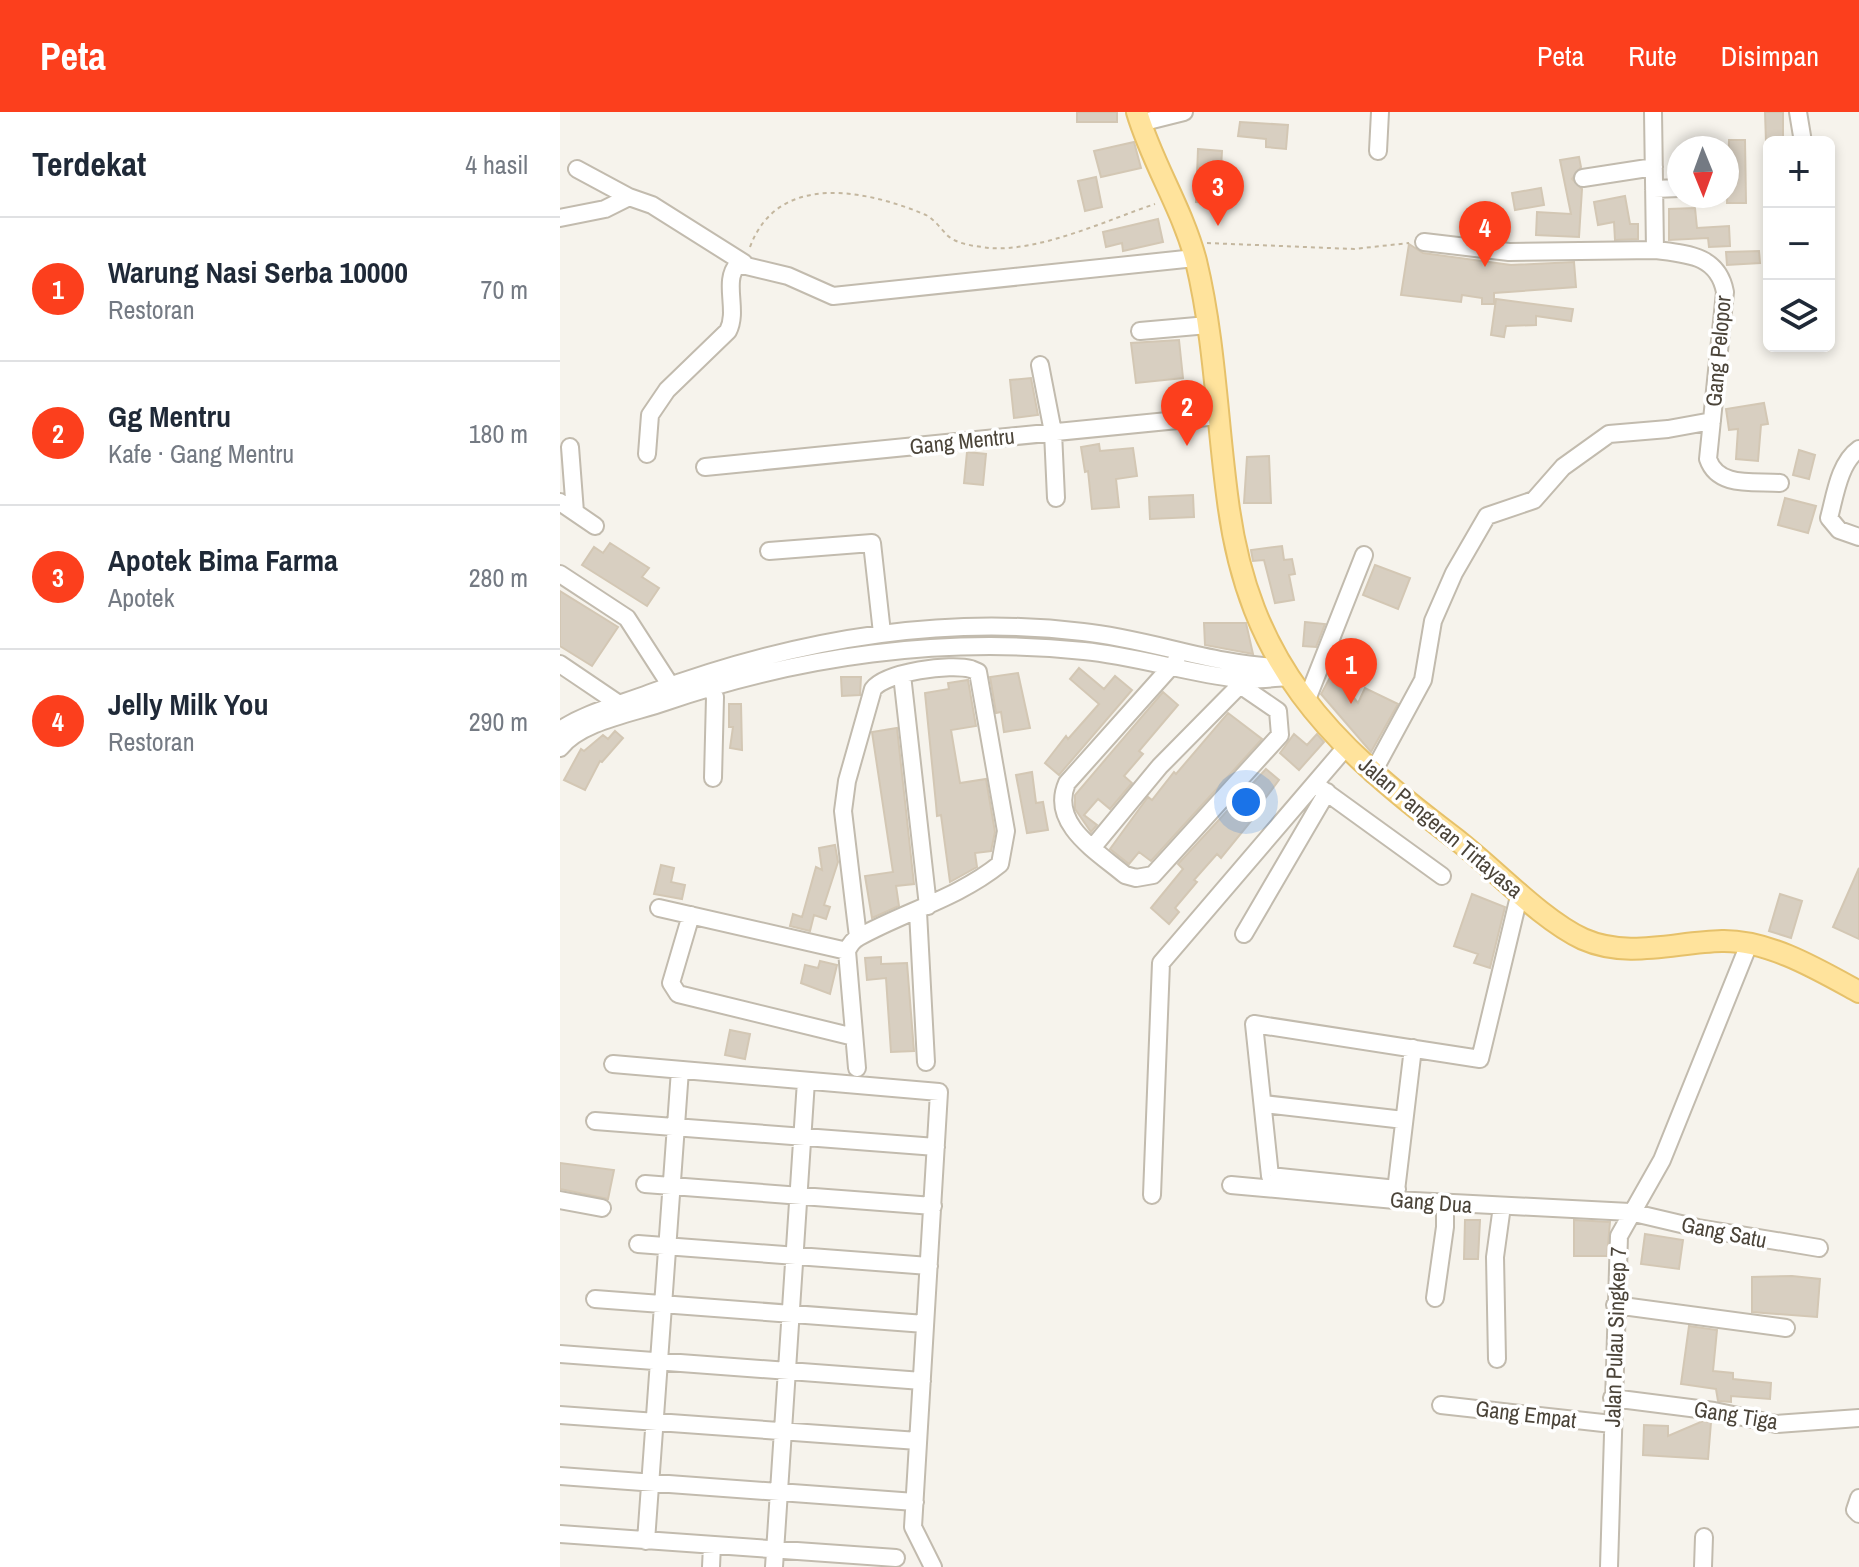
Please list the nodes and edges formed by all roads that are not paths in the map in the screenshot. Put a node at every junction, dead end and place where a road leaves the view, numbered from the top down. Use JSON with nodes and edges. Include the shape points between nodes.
{"nodes":[{"id":1,"x":1184,"y":112,"type":"edge"},
{"id":2,"x":1380,"y":112,"type":"edge"},
{"id":3,"x":1653,"y":112,"type":"edge"},
{"id":4,"x":1798,"y":112,"type":"edge"},
{"id":5,"x":1139,"y":118,"type":"edge"},
{"id":6,"x":1802,"y":136,"type":"edge"},
{"id":7,"x":1378,"y":151,"type":"dead end"},
{"id":8,"x":1654,"y":167,"type":"junction"},
{"id":9,"x":577,"y":169,"type":"dead end"},
{"id":10,"x":1583,"y":178,"type":"dead end"},
{"id":11,"x":1667,"y":188,"type":"edge"},
{"id":12,"x":1654,"y":189,"type":"junction"},
{"id":13,"x":629,"y":197,"type":"junction"},
{"id":14,"x":560,"y":218,"type":"edge"},
{"id":15,"x":1424,"y":242,"type":"road end"},
{"id":16,"x":1655,"y":250,"type":"junction"},
{"id":17,"x":1193,"y":251,"type":"junction"},
{"id":18,"x":744,"y":263,"type":"junction"},
{"id":19,"x":1208,"y":325,"type":"junction"},
{"id":20,"x":1140,"y":331,"type":"dead end"},
{"id":21,"x":1040,"y":365,"type":"dead end"},
{"id":22,"x":1218,"y":416,"type":"junction"},
{"id":23,"x":1712,"y":421,"type":"junction"},
{"id":24,"x":1053,"y":432,"type":"junction"},
{"id":25,"x":570,"y":447,"type":"dead end"},
{"id":26,"x":1859,"y":449,"type":"edge"},
{"id":27,"x":647,"y":454,"type":"dead end"},
{"id":28,"x":705,"y":467,"type":"dead end"},
{"id":29,"x":566,"y":474,"type":"edge"},
{"id":30,"x":1780,"y":483,"type":"dead end"},
{"id":31,"x":1056,"y":498,"type":"dead end"},
{"id":32,"x":560,"y":502,"type":"edge"},
{"id":33,"x":575,"y":512,"type":"junction"},
{"id":34,"x":595,"y":526,"type":"dead end"},
{"id":35,"x":1859,"y":537,"type":"edge"},
{"id":36,"x":769,"y":551,"type":"dead end"},
{"id":37,"x":1364,"y":555,"type":"dead end"},
{"id":38,"x":560,"y":574,"type":"edge"},
{"id":39,"x":951,"y":626,"type":"junction"},
{"id":40,"x":912,"y":630,"type":"junction"},
{"id":41,"x":1080,"y":631,"type":"junction"},
{"id":42,"x":882,"y":633,"type":"junction"},
{"id":43,"x":952,"y":646,"type":"junction"},
{"id":44,"x":915,"y":649,"type":"junction"},
{"id":45,"x":1078,"y":650,"type":"junction"},
{"id":46,"x":1176,"y":660,"type":"junction"},
{"id":47,"x":560,"y":664,"type":"edge"},
{"id":48,"x":1284,"y":672,"type":"junction"},
{"id":49,"x":910,"y":673,"type":"junction"},
{"id":50,"x":1242,"y":677,"type":"junction"},
{"id":51,"x":708,"y":681,"type":"junction"},
{"id":52,"x":675,"y":691,"type":"junction"},
{"id":53,"x":1306,"y":702,"type":"junction"},
{"id":54,"x":626,"y":709,"type":"junction"},
{"id":55,"x":560,"y":730,"type":"edge"},
{"id":56,"x":1346,"y":747,"type":"junction"},
{"id":57,"x":560,"y":748,"type":"edge"},
{"id":58,"x":1372,"y":774,"type":"junction"},
{"id":59,"x":713,"y":778,"type":"dead end"},
{"id":60,"x":1321,"y":788,"type":"junction"},
{"id":61,"x":1093,"y":847,"type":"junction"},
{"id":62,"x":1442,"y":876,"type":"dead end"},
{"id":63,"x":1520,"y":892,"type":"junction"},
{"id":64,"x":659,"y":908,"type":"dead end"},
{"id":65,"x":923,"y":909,"type":"junction"},
{"id":66,"x":691,"y":915,"type":"junction"},
{"id":67,"x":1244,"y":934,"type":"dead end"},
{"id":68,"x":852,"y":944,"type":"junction"},
{"id":69,"x":1749,"y":944,"type":"junction"},
{"id":70,"x":1859,"y":992,"type":"edge"},
{"id":71,"x":854,"y":1037,"type":"junction"},
{"id":72,"x":1413,"y":1048,"type":"junction"},
{"id":73,"x":926,"y":1062,"type":"dead end"},
{"id":74,"x":613,"y":1064,"type":"dead end"},
{"id":75,"x":857,"y":1068,"type":"dead end"},
{"id":76,"x":680,"y":1070,"type":"junction"},
{"id":77,"x":806,"y":1081,"type":"junction"},
{"id":78,"x":1264,"y":1104,"type":"junction"},
{"id":79,"x":1404,"y":1120,"type":"junction"},
{"id":80,"x":595,"y":1121,"type":"dead end"},
{"id":81,"x":676,"y":1127,"type":"junction"},
{"id":82,"x":802,"y":1136,"type":"junction"},
{"id":83,"x":936,"y":1147,"type":"junction"},
{"id":84,"x":645,"y":1184,"type":"dead end"},
{"id":85,"x":1231,"y":1185,"type":"dead end"},
{"id":86,"x":672,"y":1186,"type":"junction"},
{"id":87,"x":1396,"y":1194,"type":"junction"},
{"id":88,"x":798,"y":1195,"type":"junction"},
{"id":89,"x":1152,"y":1195,"type":"dead end"},
{"id":90,"x":560,"y":1200,"type":"edge"},
{"id":91,"x":1445,"y":1203,"type":"junction"},
{"id":92,"x":933,"y":1206,"type":"junction"},
{"id":93,"x":1502,"y":1206,"type":"junction"},
{"id":94,"x":602,"y":1208,"type":"dead end"},
{"id":95,"x":1630,"y":1212,"type":"junction"},
{"id":96,"x":638,"y":1244,"type":"dead end"},
{"id":97,"x":667,"y":1246,"type":"junction"},
{"id":98,"x":1819,"y":1248,"type":"dead end"},
{"id":99,"x":794,"y":1256,"type":"junction"},
{"id":100,"x":929,"y":1266,"type":"junction"},
{"id":101,"x":1435,"y":1298,"type":"dead end"},
{"id":102,"x":595,"y":1299,"type":"dead end"},
{"id":103,"x":663,"y":1305,"type":"junction"},
{"id":104,"x":1615,"y":1305,"type":"junction"},
{"id":105,"x":791,"y":1314,"type":"junction"},
{"id":106,"x":925,"y":1324,"type":"junction"},
{"id":107,"x":1786,"y":1328,"type":"dead end"},
{"id":108,"x":560,"y":1354,"type":"edge"},
{"id":109,"x":1497,"y":1359,"type":"dead end"},
{"id":110,"x":659,"y":1362,"type":"junction"},
{"id":111,"x":787,"y":1371,"type":"junction"},
{"id":112,"x":922,"y":1381,"type":"junction"},
{"id":113,"x":1612,"y":1398,"type":"junction"},
{"id":114,"x":1441,"y":1405,"type":"dead end"},
{"id":115,"x":560,"y":1415,"type":"edge"},
{"id":116,"x":1859,"y":1418,"type":"edge"},
{"id":117,"x":655,"y":1422,"type":"junction"},
{"id":118,"x":1612,"y":1424,"type":"junction"},
{"id":119,"x":783,"y":1432,"type":"junction"},
{"id":120,"x":918,"y":1441,"type":"junction"},
{"id":121,"x":560,"y":1476,"type":"edge"},
{"id":122,"x":650,"y":1482,"type":"junction"},
{"id":123,"x":779,"y":1492,"type":"junction"},
{"id":124,"x":1859,"y":1498,"type":"edge"},
{"id":125,"x":915,"y":1502,"type":"junction"},
{"id":126,"x":1859,"y":1514,"type":"edge"},
{"id":127,"x":560,"y":1534,"type":"edge"},
{"id":128,"x":1704,"y":1537,"type":"dead end"},
{"id":129,"x":646,"y":1541,"type":"junction"},
{"id":130,"x":922,"y":1544,"type":"junction"},
{"id":131,"x":712,"y":1545,"type":"junction"},
{"id":132,"x":775,"y":1550,"type":"junction"},
{"id":133,"x":896,"y":1558,"type":"junction"},
{"id":134,"x":711,"y":1567,"type":"edge"},
{"id":135,"x":774,"y":1567,"type":"edge"},
{"id":136,"x":878,"y":1567,"type":"edge"},
{"id":137,"x":933,"y":1567,"type":"edge"},
{"id":138,"x":1609,"y":1567,"type":"edge"},
{"id":139,"x":1703,"y":1567,"type":"edge"}],
"edges":[{"from":1,"to":5,"type":"street"},
{"from":2,"to":7,"type":"street"},
{"from":3,"to":8,"type":"street"},
{"from":4,"to":6,"type":"street"},
{"from":5,"to":17,"type":"main road","name":"Jalan Pangeran Tirtayasa"},
{"from":8,"to":10,"type":"street"},
{"from":8,"to":12,"type":"street"},
{"from":9,"to":13,"type":"street"},
{"from":11,"to":12,"type":"street"},
{"from":12,"to":16,"type":"street"},
{"from":13,"to":14,"type":"street","via":[[594,213]]},
{"from":13,"to":18,"type":"street","via":[[652,205]]},
{"from":15,"to":16,"type":"street","name":"Gang Pelopor","via":[[1509,252]]},
{"from":16,"to":23,"type":"street","name":"Gang Pelopor","via":[[1702,258],[1722,279]]},
{"from":17,"to":18,"type":"street","via":[[833,296]]},
{"from":17,"to":19,"type":"main road","name":"Jalan Pangeran Tirtayasa"},
{"from":18,"to":27,"type":"street","via":[[734,266],[730,280],[733,322],[650,415]]},
{"from":19,"to":20,"type":"street"},
{"from":19,"to":22,"type":"main road","name":"Jalan Pangeran Tirtayasa"},
{"from":21,"to":24,"type":"street"},
{"from":22,"to":24,"type":"street","name":"Gang Mentru"},
{"from":22,"to":48,"type":"main road","name":"Jalan Pangeran Tirtayasa","via":[[1242,573]]},
{"from":23,"to":30,"type":"street","name":"Gang Pelopor","via":[[1708,459],[1713,472],[1722,479]]},
{"from":23,"to":58,"type":"street","via":[[1609,434],[1563,467],[1534,500],[1487,516],[1433,621],[1423,680]]},
{"from":24,"to":28,"type":"street","name":"Gang Mentru"},
{"from":24,"to":31,"type":"street"},
{"from":25,"to":29,"type":"street"},
{"from":26,"to":35,"type":"street","via":[[1838,483],[1829,518],[1839,530]]},
{"from":29,"to":33,"type":"street"},
{"from":32,"to":33,"type":"street"},
{"from":33,"to":34,"type":"street"},
{"from":36,"to":42,"type":"street","via":[[872,543]]},
{"from":37,"to":53,"type":"street"},
{"from":38,"to":52,"type":"street","via":[[627,618]]},
{"from":39,"to":40,"type":"street"},
{"from":39,"to":41,"type":"street"},
{"from":39,"to":43,"type":"street"},
{"from":40,"to":42,"type":"street"},
{"from":40,"to":44,"type":"street"},
{"from":41,"to":45,"type":"street"},
{"from":41,"to":46,"type":"street"},
{"from":42,"to":51,"type":"street","via":[[814,645]]},
{"from":43,"to":44,"type":"street"},
{"from":43,"to":45,"type":"street"},
{"from":44,"to":49,"type":"street"},
{"from":44,"to":51,"type":"street"},
{"from":45,"to":46,"type":"street"},
{"from":46,"to":50,"type":"street"},
{"from":46,"to":61,"type":"street","via":[[1062,794],[1073,830]]},
{"from":47,"to":54,"type":"street"},
{"from":48,"to":50,"type":"street"},
{"from":48,"to":53,"type":"main road","name":"Jalan Pangeran Tirtayasa"},
{"from":49,"to":65,"type":"street"},
{"from":49,"to":65,"type":"street","via":[[965,667],[978,672],[1006,831],[1000,864]]},
{"from":49,"to":68,"type":"street","via":[[882,680],[873,689],[847,781],[843,811]]},
{"from":50,"to":61,"type":"street"},
{"from":50,"to":61,"type":"street","via":[[1278,711],[1280,735],[1272,746],[1153,875],[1125,875]]},
{"from":51,"to":52,"type":"street"},
{"from":51,"to":59,"type":"street","via":[[716,712]]},
{"from":52,"to":54,"type":"street"},
{"from":53,"to":56,"type":"main road","name":"Jalan Pangeran Tirtayasa"},
{"from":54,"to":55,"type":"street","via":[[586,716]]},
{"from":54,"to":57,"type":"street"},
{"from":56,"to":58,"type":"main road","name":"Jalan Pangeran Tirtayasa"},
{"from":56,"to":60,"type":"street"},
{"from":58,"to":63,"type":"main road","name":"Jalan Pangeran Tirtayasa"},
{"from":60,"to":62,"type":"street"},
{"from":60,"to":67,"type":"street"},
{"from":60,"to":89,"type":"street","via":[[1161,963]]},
{"from":63,"to":69,"type":"main road","name":"Jalan Pangeran Tirtayasa","via":[[1582,939],[1604,946],[1626,950],[1724,941]]},
{"from":63,"to":72,"type":"street","via":[[1480,1059]]},
{"from":64,"to":66,"type":"street"},
{"from":65,"to":68,"type":"street"},
{"from":65,"to":73,"type":"street"},
{"from":66,"to":68,"type":"street"},
{"from":66,"to":71,"type":"street","via":[[672,973],[678,994]]},
{"from":68,"to":71,"type":"street"},
{"from":69,"to":70,"type":"main road","name":"Jalan Pangeran Tirtayasa","via":[[1794,959]]},
{"from":69,"to":95,"type":"street","name":"Jalan Pulau Singkep 7","via":[[1662,1160]]},
{"from":71,"to":75,"type":"street"},
{"from":72,"to":78,"type":"street","via":[[1254,1024]]},
{"from":72,"to":79,"type":"street"},
{"from":74,"to":76,"type":"street"},
{"from":76,"to":77,"type":"street"},
{"from":76,"to":81,"type":"street"},
{"from":77,"to":82,"type":"street"},
{"from":77,"to":83,"type":"street","via":[[939,1092]]},
{"from":78,"to":79,"type":"street"},
{"from":78,"to":87,"type":"street","via":[[1270,1176]]},
{"from":79,"to":87,"type":"street"},
{"from":80,"to":81,"type":"street"},
{"from":81,"to":82,"type":"street"},
{"from":81,"to":86,"type":"street"},
{"from":82,"to":83,"type":"street"},
{"from":82,"to":88,"type":"street"},
{"from":83,"to":92,"type":"street"},
{"from":84,"to":86,"type":"street"},
{"from":85,"to":87,"type":"street","name":"Gang Dua"},
{"from":86,"to":88,"type":"street"},
{"from":86,"to":97,"type":"street"},
{"from":87,"to":91,"type":"street","name":"Gang Dua"},
{"from":88,"to":92,"type":"street"},
{"from":88,"to":99,"type":"street"},
{"from":90,"to":94,"type":"street"},
{"from":91,"to":93,"type":"street","name":"Gang Dua"},
{"from":91,"to":101,"type":"street"},
{"from":92,"to":100,"type":"street"},
{"from":93,"to":95,"type":"street","name":"Gang Dua"},
{"from":93,"to":109,"type":"street","via":[[1495,1257]]},
{"from":95,"to":98,"type":"street","name":"Gang Satu"},
{"from":95,"to":104,"type":"street","name":"Jalan Pulau Singkep 7","via":[[1619,1236]]},
{"from":96,"to":97,"type":"street"},
{"from":97,"to":99,"type":"street"},
{"from":97,"to":103,"type":"street"},
{"from":99,"to":100,"type":"street"},
{"from":99,"to":105,"type":"street"},
{"from":100,"to":106,"type":"street"},
{"from":102,"to":103,"type":"street"},
{"from":103,"to":105,"type":"street"},
{"from":103,"to":110,"type":"street"},
{"from":104,"to":107,"type":"street"},
{"from":104,"to":113,"type":"street","name":"Jalan Pulau Singkep 7"},
{"from":105,"to":106,"type":"street"},
{"from":105,"to":111,"type":"street"},
{"from":106,"to":112,"type":"street"},
{"from":108,"to":110,"type":"street"},
{"from":110,"to":111,"type":"street"},
{"from":110,"to":117,"type":"street"},
{"from":111,"to":112,"type":"street"},
{"from":111,"to":119,"type":"street"},
{"from":112,"to":120,"type":"street"},
{"from":113,"to":116,"type":"street","name":"Gang Tiga","via":[[1776,1424]]},
{"from":113,"to":118,"type":"street","name":"Jalan Pulau Singkep 7"},
{"from":114,"to":118,"type":"street","name":"Gang Empat"},
{"from":115,"to":117,"type":"street"},
{"from":117,"to":119,"type":"street"},
{"from":117,"to":122,"type":"street"},
{"from":118,"to":138,"type":"street","name":"Jalan Pulau Singkep 7"},
{"from":119,"to":120,"type":"street"},
{"from":119,"to":123,"type":"street"},
{"from":120,"to":125,"type":"street"},
{"from":121,"to":122,"type":"street"},
{"from":122,"to":123,"type":"street"},
{"from":122,"to":129,"type":"street"},
{"from":123,"to":125,"type":"street"},
{"from":123,"to":132,"type":"street"},
{"from":124,"to":126,"type":"street"},
{"from":125,"to":130,"type":"street","via":[[913,1527]]},
{"from":127,"to":129,"type":"street"},
{"from":128,"to":139,"type":"street"},
{"from":129,"to":131,"type":"street"},
{"from":130,"to":133,"type":"street"},
{"from":130,"to":137,"type":"street"},
{"from":131,"to":132,"type":"street"},
{"from":131,"to":134,"type":"street"},
{"from":132,"to":133,"type":"street"},
{"from":132,"to":135,"type":"street"},
{"from":133,"to":136,"type":"street"}]}
